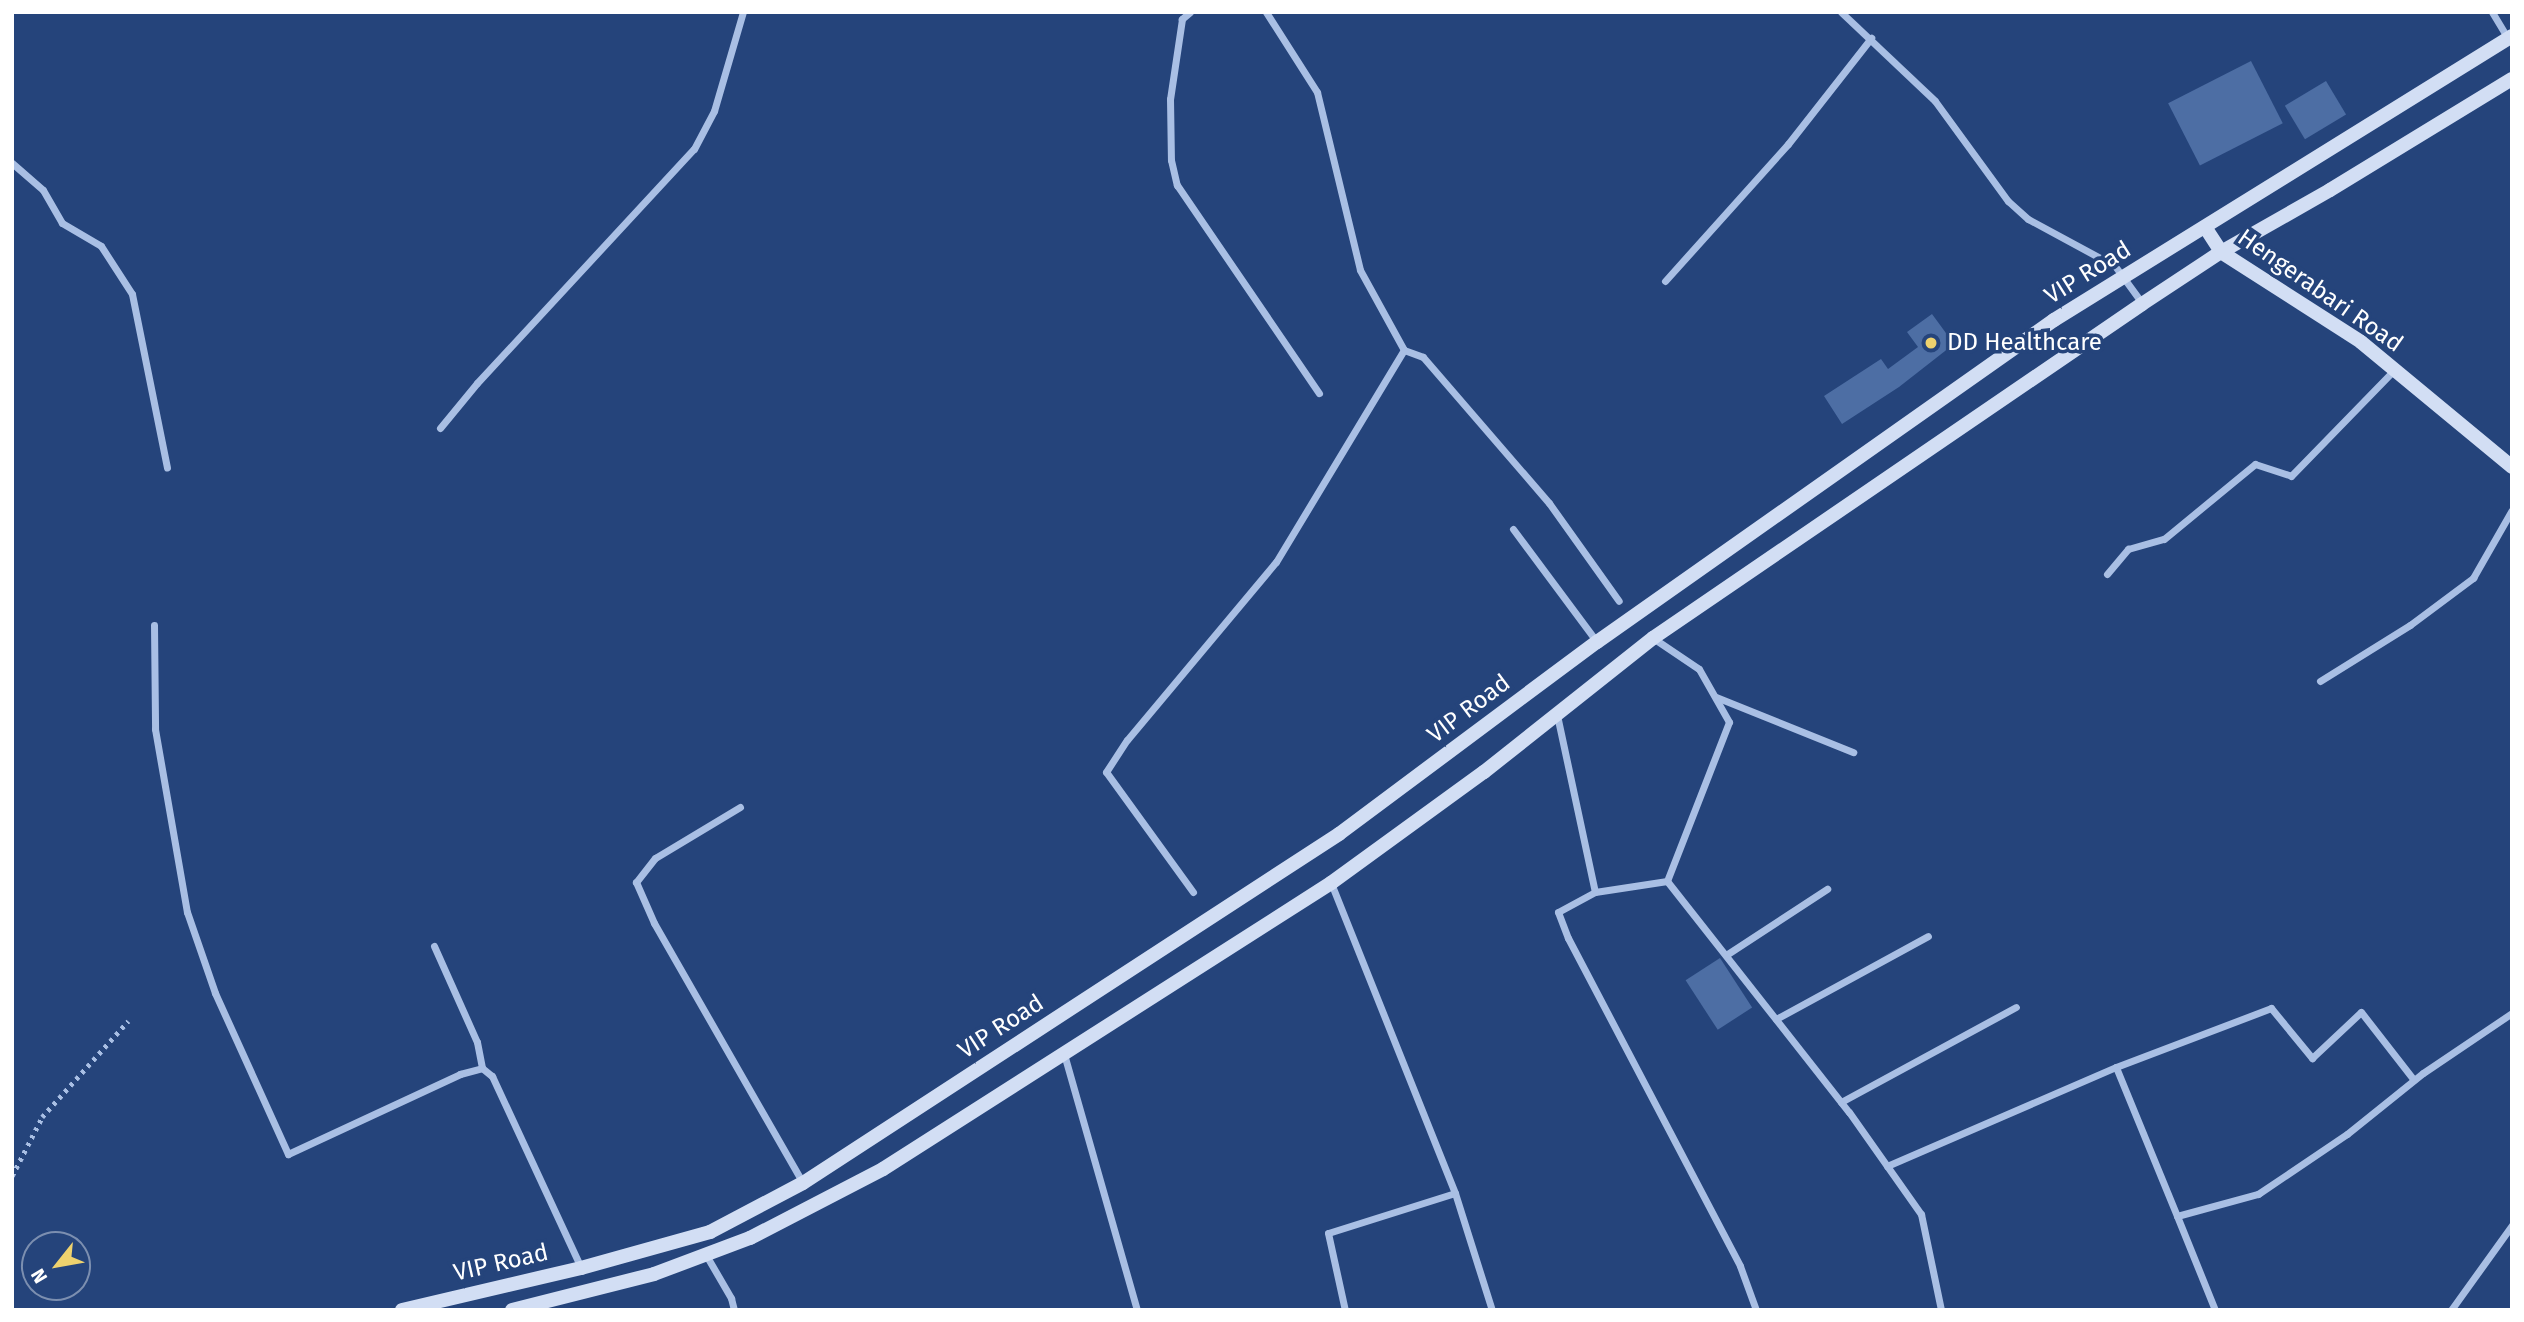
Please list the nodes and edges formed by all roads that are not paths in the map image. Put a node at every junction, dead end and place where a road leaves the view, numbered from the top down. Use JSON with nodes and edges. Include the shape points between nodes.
{"nodes":[{"id":1,"x":743,"y":12,"type":"edge"},
{"id":2,"x":1190,"y":12,"type":"edge"},
{"id":3,"x":1266,"y":12,"type":"edge"},
{"id":4,"x":1841,"y":12,"type":"edge"},
{"id":5,"x":2492,"y":12,"type":"edge"},
{"id":6,"x":1871,"y":38,"type":"junction"},
{"id":7,"x":2510,"y":38,"type":"edge"},
{"id":8,"x":2512,"y":79,"type":"edge"},
{"id":9,"x":12,"y":163,"type":"edge"},
{"id":10,"x":2205,"y":227,"type":"junction"},
{"id":11,"x":2221,"y":252,"type":"junction"},
{"id":12,"x":2124,"y":278,"type":"junction"},
{"id":13,"x":1665,"y":281,"type":"dead end"},
{"id":14,"x":2142,"y":304,"type":"junction"},
{"id":15,"x":1404,"y":350,"type":"junction"},
{"id":16,"x":2395,"y":370,"type":"junction"},
{"id":17,"x":1319,"y":393,"type":"dead end"},
{"id":18,"x":440,"y":428,"type":"dead end"},
{"id":19,"x":2512,"y":467,"type":"edge"},
{"id":20,"x":167,"y":468,"type":"dead end"},
{"id":21,"x":2512,"y":510,"type":"edge"},
{"id":22,"x":1513,"y":529,"type":"dead end"},
{"id":23,"x":2107,"y":574,"type":"dead end"},
{"id":24,"x":1619,"y":601,"type":"dead end"},
{"id":25,"x":153,"y":625,"type":"dead end"},
{"id":26,"x":1653,"y":638,"type":"junction"},
{"id":27,"x":1597,"y":642,"type":"junction"},
{"id":28,"x":2320,"y":681,"type":"dead end"},
{"id":29,"x":1715,"y":697,"type":"junction"},
{"id":30,"x":1557,"y":714,"type":"junction"},
{"id":31,"x":1853,"y":752,"type":"dead end"},
{"id":32,"x":740,"y":807,"type":"dead end"},
{"id":33,"x":1667,"y":881,"type":"junction"},
{"id":34,"x":1331,"y":883,"type":"junction"},
{"id":35,"x":1827,"y":889,"type":"dead end"},
{"id":36,"x":1193,"y":892,"type":"dead end"},
{"id":37,"x":1595,"y":892,"type":"junction"},
{"id":38,"x":1928,"y":936,"type":"dead end"},
{"id":39,"x":434,"y":946,"type":"dead end"},
{"id":40,"x":1726,"y":956,"type":"junction"},
{"id":41,"x":2016,"y":1007,"type":"dead end"},
{"id":42,"x":2512,"y":1013,"type":"edge"},
{"id":43,"x":1776,"y":1019,"type":"junction"},
{"id":44,"x":1064,"y":1053,"type":"junction"},
{"id":45,"x":2116,"y":1067,"type":"junction"},
{"id":46,"x":482,"y":1068,"type":"junction"},
{"id":47,"x":2414,"y":1080,"type":"junction"},
{"id":48,"x":1841,"y":1102,"type":"junction"},
{"id":49,"x":1887,"y":1166,"type":"junction"},
{"id":50,"x":803,"y":1183,"type":"junction"},
{"id":51,"x":1455,"y":1193,"type":"junction"},
{"id":52,"x":2178,"y":1216,"type":"junction"},
{"id":53,"x":2512,"y":1225,"type":"edge"},
{"id":54,"x":706,"y":1255,"type":"junction"},
{"id":55,"x":581,"y":1268,"type":"junction"},
{"id":56,"x":530,"y":1280,"type":"junction"},
{"id":57,"x":535,"y":1304,"type":"junction"},
{"id":58,"x":402,"y":1310,"type":"edge"},
{"id":59,"x":512,"y":1310,"type":"edge"},
{"id":60,"x":734,"y":1310,"type":"edge"},
{"id":61,"x":1138,"y":1310,"type":"edge"},
{"id":62,"x":1345,"y":1310,"type":"edge"},
{"id":63,"x":1492,"y":1310,"type":"edge"},
{"id":64,"x":1756,"y":1310,"type":"edge"},
{"id":65,"x":1941,"y":1310,"type":"edge"},
{"id":66,"x":2215,"y":1310,"type":"edge"},
{"id":67,"x":2451,"y":1310,"type":"edge"}],
"edges":[{"from":1,"to":18,"type":"street","via":[[726,79],[694,149]]},
{"from":2,"to":17,"type":"street","via":[[1182,19],[1170,99],[1171,160],[1177,185]]},
{"from":3,"to":15,"type":"street","via":[[1317,92],[1360,270]]},
{"from":4,"to":6,"type":"street"},
{"from":5,"to":7,"type":"street"},
{"from":6,"to":12,"type":"street","via":[[1935,101],[2008,201],[2028,219],[2115,266]]},
{"from":6,"to":13,"type":"street","via":[[1788,144]]},
{"from":7,"to":10,"type":"main road","name":"VIP Road"},
{"from":8,"to":11,"type":"main road","name":"VIP Road"},
{"from":9,"to":20,"type":"street","via":[[43,190],[62,223],[102,246],[132,293]]},
{"from":10,"to":11,"type":"main road","name":"Hengerabari Road"},
{"from":10,"to":12,"type":"main road","name":"VIP Road"},
{"from":11,"to":14,"type":"main road","name":"VIP Road"},
{"from":11,"to":16,"type":"main road","name":"Hengerabari Road","via":[[2361,342]]},
{"from":12,"to":14,"type":"street"},
{"from":12,"to":27,"type":"main road","name":"VIP Road","via":[[2054,320]]},
{"from":14,"to":26,"type":"main road","name":"VIP Road"},
{"from":15,"to":24,"type":"street","via":[[1423,358],[1549,503]]},
{"from":15,"to":36,"type":"street","via":[[1276,562],[1127,740],[1106,772]]},
{"from":16,"to":19,"type":"main road","name":"Hengerabari Road"},
{"from":16,"to":23,"type":"street","via":[[2291,476],[2255,464],[2164,539],[2128,548]]},
{"from":21,"to":28,"type":"street","via":[[2473,578],[2410,625]]},
{"from":22,"to":27,"type":"street"},
{"from":25,"to":46,"type":"street","via":[[155,729],[187,912],[215,993],[288,1153]]},
{"from":26,"to":29,"type":"street","via":[[1699,669]]},
{"from":26,"to":30,"type":"main road","name":"VIP Road"},
{"from":27,"to":50,"type":"main road","name":"VIP Road","via":[[1339,834]]},
{"from":29,"to":31,"type":"street"},
{"from":29,"to":33,"type":"street","via":[[1729,722]]},
{"from":30,"to":34,"type":"main road","name":"VIP Road"},
{"from":30,"to":37,"type":"street"},
{"from":32,"to":50,"type":"street","via":[[655,858],[636,882],[661,935]]},
{"from":33,"to":37,"type":"street"},
{"from":33,"to":40,"type":"street"},
{"from":34,"to":44,"type":"main road","name":"VIP Road"},
{"from":34,"to":51,"type":"street"},
{"from":35,"to":40,"type":"street"},
{"from":37,"to":64,"type":"street","via":[[1559,912],[1568,938],[1740,1266]]},
{"from":38,"to":43,"type":"street"},
{"from":39,"to":46,"type":"street","via":[[477,1042]]},
{"from":40,"to":43,"type":"street"},
{"from":41,"to":48,"type":"street"},
{"from":42,"to":47,"type":"street"},
{"from":43,"to":48,"type":"street"},
{"from":44,"to":54,"type":"main road","name":"VIP Road","via":[[883,1169],[750,1238]]},
{"from":44,"to":61,"type":"street"},
{"from":45,"to":47,"type":"street","via":[[2272,1008],[2312,1058],[2361,1012]]},
{"from":45,"to":49,"type":"street"},
{"from":45,"to":52,"type":"street"},
{"from":46,"to":55,"type":"street","via":[[492,1076]]},
{"from":47,"to":52,"type":"street","via":[[2258,1194]]},
{"from":48,"to":49,"type":"street"},
{"from":49,"to":65,"type":"street","via":[[1921,1214]]},
{"from":50,"to":55,"type":"main road","name":"VIP Road","via":[[710,1232]]},
{"from":51,"to":62,"type":"street","via":[[1328,1233]]},
{"from":51,"to":63,"type":"street"},
{"from":52,"to":66,"type":"street"},
{"from":53,"to":67,"type":"street"},
{"from":54,"to":57,"type":"main road","name":"VIP Road","via":[[654,1274]]},
{"from":54,"to":60,"type":"street"},
{"from":55,"to":56,"type":"main road","name":"VIP Road"},
{"from":56,"to":57,"type":"main road"},
{"from":56,"to":58,"type":"main road","name":"VIP Road"},
{"from":57,"to":59,"type":"main road","name":"VIP Road"}]}
